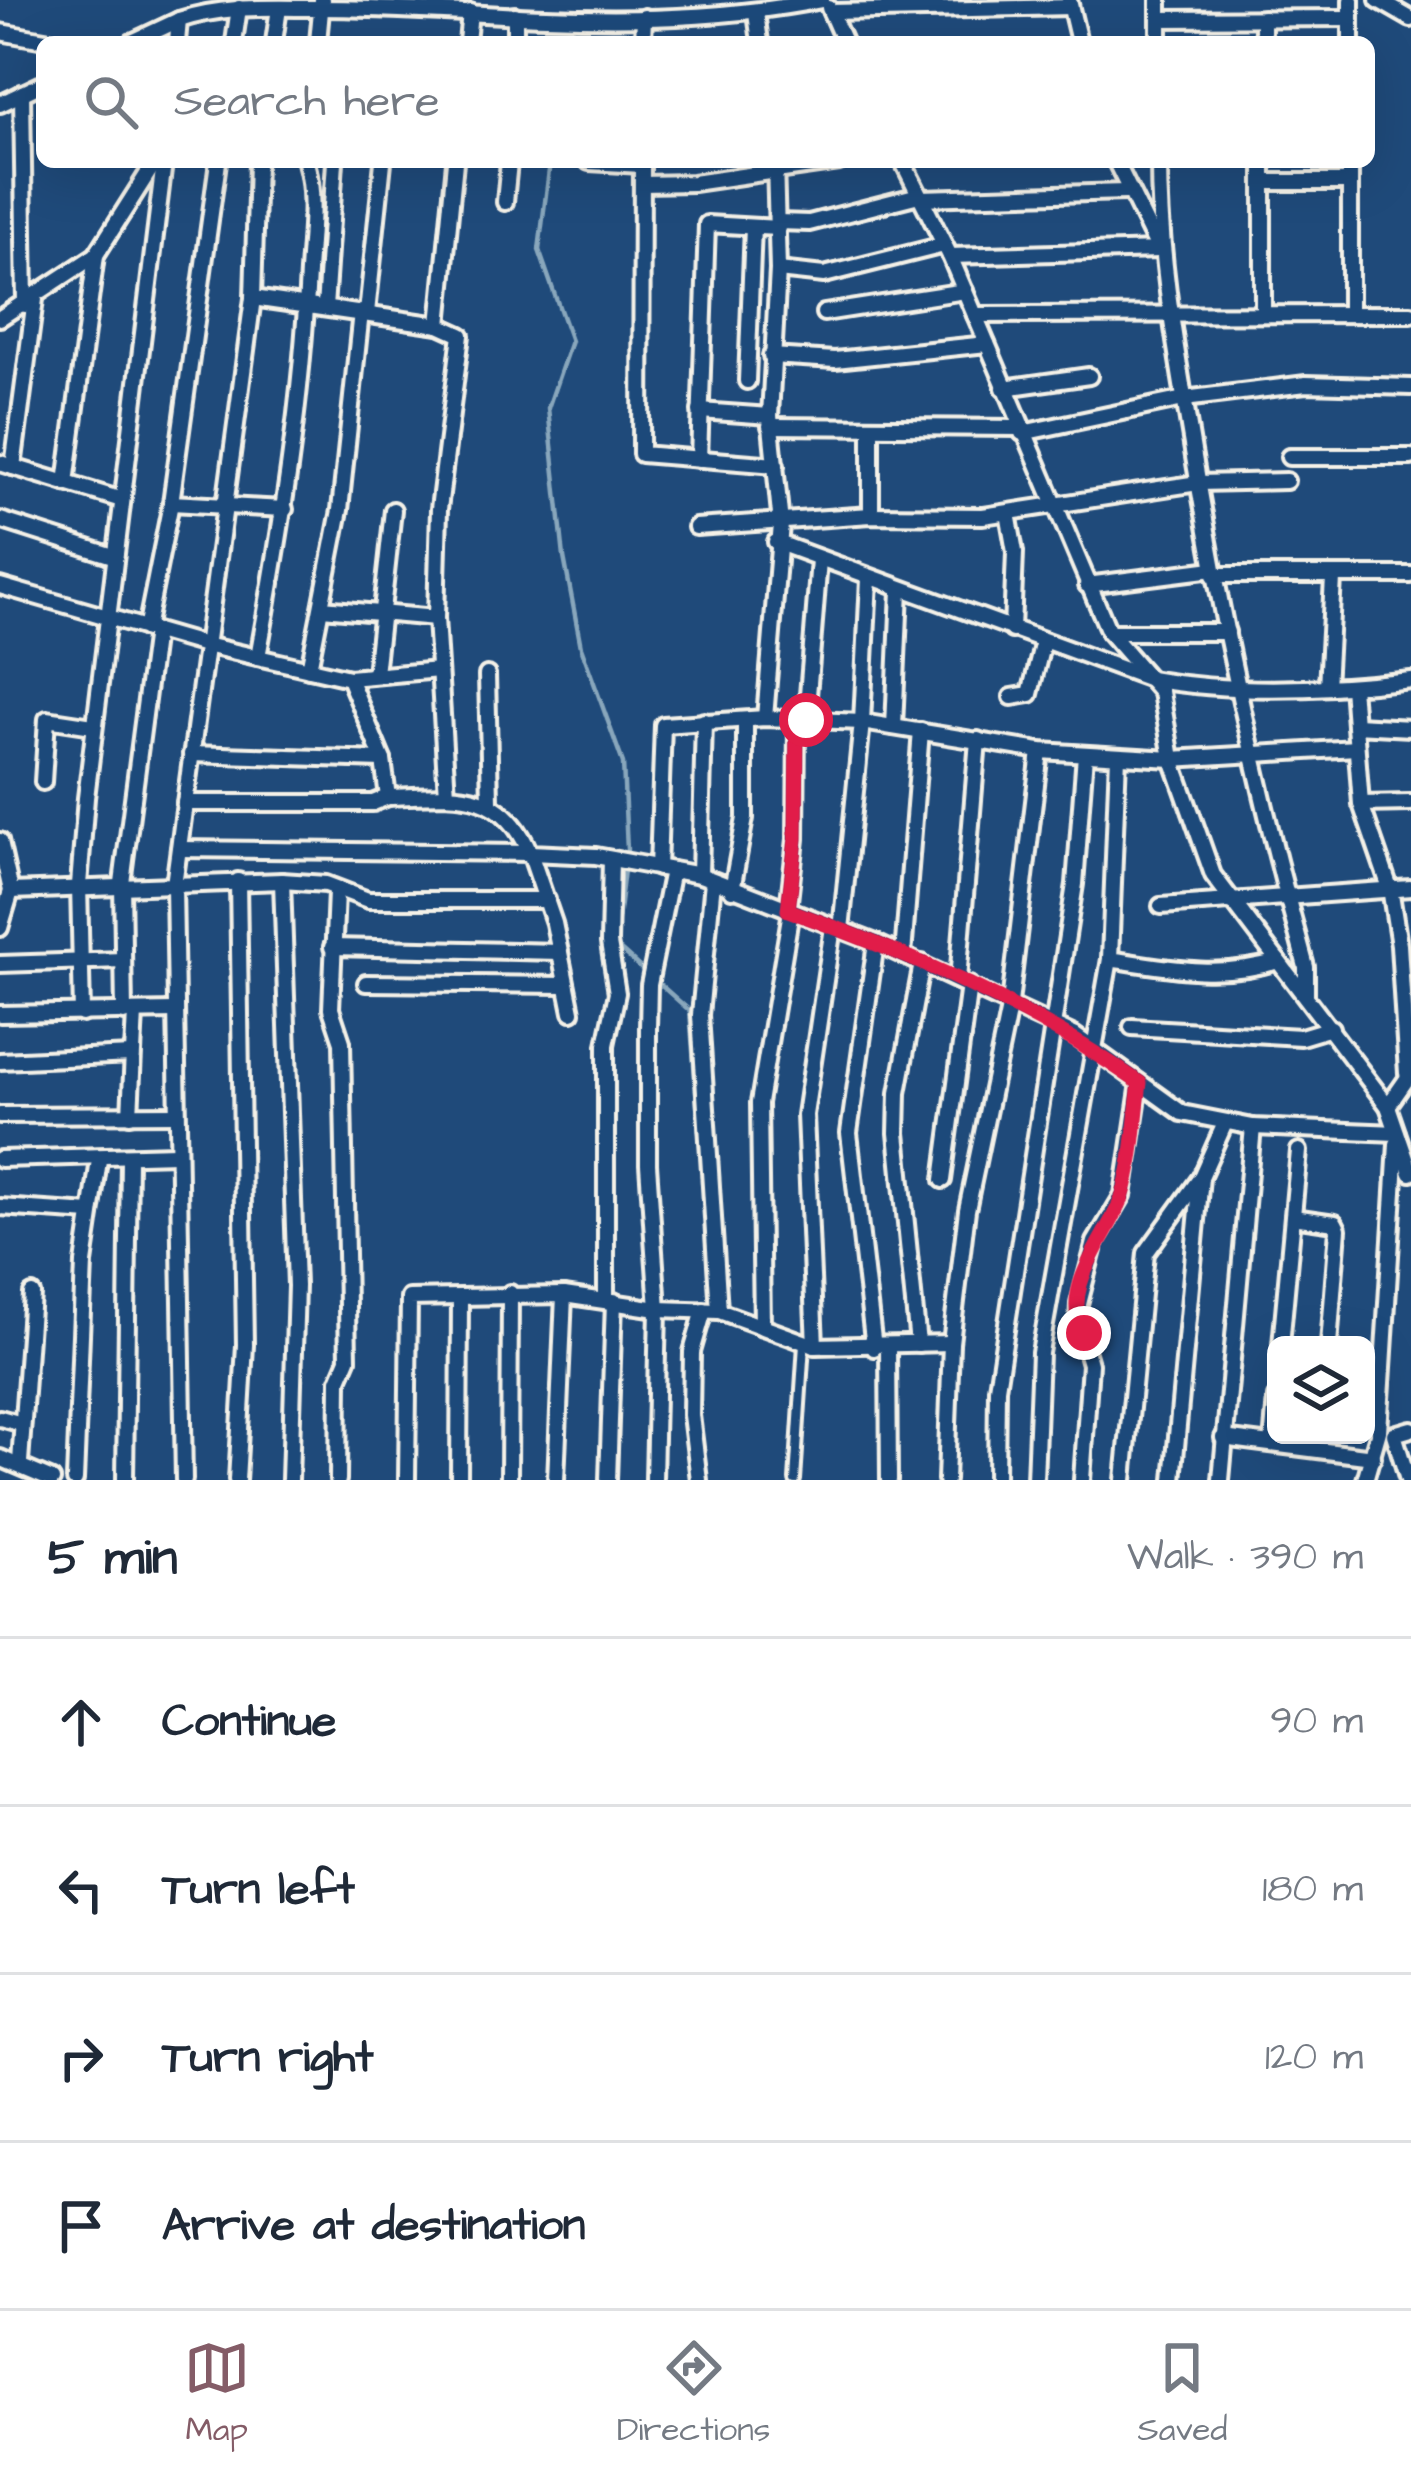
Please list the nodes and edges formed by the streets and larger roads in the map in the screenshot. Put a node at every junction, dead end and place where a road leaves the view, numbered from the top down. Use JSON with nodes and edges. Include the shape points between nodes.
{"nodes":[{"id":1,"x":564,"y":0,"type":"edge"},
{"id":2,"x":622,"y":0,"type":"edge"},
{"id":3,"x":1159,"y":0,"type":"edge"},
{"id":4,"x":1351,"y":0,"type":"edge"},
{"id":5,"x":1378,"y":0,"type":"edge"},
{"id":6,"x":322,"y":4,"type":"edge"},
{"id":7,"x":415,"y":4,"type":"edge"},
{"id":8,"x":826,"y":4,"type":"edge"},
{"id":9,"x":1069,"y":4,"type":"edge"},
{"id":10,"x":239,"y":8,"type":"junction"},
{"id":11,"x":279,"y":8,"type":"junction"},
{"id":12,"x":470,"y":12,"type":"junction"},
{"id":13,"x":756,"y":13,"type":"junction"},
{"id":14,"x":514,"y":15,"type":"junction"},
{"id":15,"x":625,"y":16,"type":"junction"},
{"id":16,"x":566,"y":17,"type":"junction"},
{"id":17,"x":644,"y":17,"type":"junction"},
{"id":18,"x":1263,"y":18,"type":"junction"},
{"id":19,"x":1351,"y":18,"type":"junction"},
{"id":20,"x":1159,"y":19,"type":"junction"},
{"id":21,"x":1411,"y":19,"type":"edge"},
{"id":22,"x":179,"y":20,"type":"junction"},
{"id":23,"x":0,"y":32,"type":"edge"},
{"id":24,"x":145,"y":36,"type":"edge"},
{"id":25,"x":178,"y":36,"type":"edge"},
{"id":26,"x":235,"y":36,"type":"edge"},
{"id":27,"x":275,"y":36,"type":"edge"},
{"id":28,"x":319,"y":36,"type":"edge"},
{"id":29,"x":468,"y":36,"type":"edge"},
{"id":30,"x":515,"y":36,"type":"edge"},
{"id":31,"x":644,"y":36,"type":"edge"},
{"id":32,"x":759,"y":36,"type":"edge"},
{"id":33,"x":841,"y":36,"type":"edge"},
{"id":34,"x":1077,"y":36,"type":"edge"},
{"id":35,"x":1159,"y":36,"type":"edge"},
{"id":36,"x":1263,"y":36,"type":"edge"},
{"id":37,"x":1351,"y":36,"type":"edge"},
{"id":38,"x":36,"y":38,"type":"edge"},
{"id":39,"x":36,"y":87,"type":"edge"},
{"id":40,"x":22,"y":94,"type":"junction"},
{"id":41,"x":0,"y":104,"type":"edge"},
{"id":42,"x":155,"y":168,"type":"edge"},
{"id":43,"x":158,"y":168,"type":"edge"},
{"id":44,"x":217,"y":168,"type":"edge"},
{"id":45,"x":257,"y":168,"type":"edge"},
{"id":46,"x":308,"y":168,"type":"edge"},
{"id":47,"x":335,"y":168,"type":"edge"},
{"id":48,"x":382,"y":168,"type":"edge"},
{"id":49,"x":454,"y":168,"type":"edge"},
{"id":50,"x":508,"y":168,"type":"edge"},
{"id":51,"x":642,"y":168,"type":"edge"},
{"id":52,"x":775,"y":168,"type":"edge"},
{"id":53,"x":906,"y":168,"type":"edge"},
{"id":54,"x":1118,"y":168,"type":"edge"},
{"id":55,"x":1159,"y":168,"type":"edge"},
{"id":56,"x":1263,"y":168,"type":"edge"},
{"id":57,"x":1350,"y":168,"type":"edge"},
{"id":58,"x":1263,"y":182,"type":"junction"},
{"id":59,"x":1350,"y":182,"type":"junction"},
{"id":60,"x":642,"y":184,"type":"junction"},
{"id":61,"x":1126,"y":191,"type":"junction"},
{"id":62,"x":920,"y":197,"type":"junction"},
{"id":63,"x":505,"y":202,"type":"dead end"},
{"id":64,"x":778,"y":225,"type":"junction"},
{"id":65,"x":753,"y":227,"type":"junction"},
{"id":66,"x":1159,"y":250,"type":"junction"},
{"id":67,"x":947,"y":251,"type":"junction"},
{"id":68,"x":96,"y":255,"type":"junction"},
{"id":69,"x":778,"y":270,"type":"junction"},
{"id":70,"x":964,"y":291,"type":"junction"},
{"id":71,"x":253,"y":298,"type":"junction"},
{"id":72,"x":30,"y":302,"type":"junction"},
{"id":73,"x":307,"y":306,"type":"junction"},
{"id":74,"x":325,"y":308,"type":"junction"},
{"id":75,"x":364,"y":312,"type":"junction"},
{"id":76,"x":824,"y":314,"type":"dead end"},
{"id":77,"x":975,"y":314,"type":"junction"},
{"id":78,"x":1169,"y":314,"type":"junction"},
{"id":79,"x":1263,"y":314,"type":"junction"},
{"id":80,"x":1350,"y":314,"type":"junction"},
{"id":81,"x":1411,"y":314,"type":"edge"},
{"id":82,"x":0,"y":318,"type":"edge"},
{"id":83,"x":439,"y":325,"type":"junction"},
{"id":84,"x":986,"y":344,"type":"junction"},
{"id":85,"x":771,"y":356,"type":"junction"},
{"id":86,"x":1089,"y":376,"type":"dead end"},
{"id":87,"x":747,"y":381,"type":"dead end"},
{"id":88,"x":1411,"y":387,"type":"edge"},
{"id":89,"x":1004,"y":388,"type":"junction"},
{"id":90,"x":1184,"y":399,"type":"junction"},
{"id":91,"x":700,"y":411,"type":"junction"},
{"id":92,"x":770,"y":421,"type":"junction"},
{"id":93,"x":871,"y":430,"type":"junction"},
{"id":94,"x":1021,"y":430,"type":"junction"},
{"id":95,"x":1289,"y":457,"type":"dead end"},
{"id":96,"x":1411,"y":457,"type":"edge"},
{"id":97,"x":699,"y":459,"type":"junction"},
{"id":98,"x":7,"y":465,"type":"edge"},
{"id":99,"x":776,"y":465,"type":"junction"},
{"id":100,"x":1286,"y":481,"type":"dead end"},
{"id":101,"x":66,"y":483,"type":"junction"},
{"id":102,"x":1198,"y":483,"type":"junction"},
{"id":103,"x":122,"y":500,"type":"junction"},
{"id":104,"x":171,"y":502,"type":"junction"},
{"id":105,"x":228,"y":508,"type":"junction"},
{"id":106,"x":285,"y":508,"type":"junction"},
{"id":107,"x":1052,"y":508,"type":"junction"},
{"id":108,"x":393,"y":510,"type":"dead end"},
{"id":109,"x":1008,"y":513,"type":"junction"},
{"id":110,"x":871,"y":515,"type":"junction"},
{"id":111,"x":0,"y":520,"type":"edge"},
{"id":112,"x":781,"y":524,"type":"junction"},
{"id":113,"x":696,"y":527,"type":"dead end"},
{"id":114,"x":776,"y":542,"type":"junction"},
{"id":115,"x":113,"y":556,"type":"junction"},
{"id":116,"x":819,"y":560,"type":"junction"},
{"id":117,"x":1214,"y":572,"type":"junction"},
{"id":118,"x":1411,"y":575,"type":"edge"},
{"id":119,"x":868,"y":578,"type":"junction"},
{"id":120,"x":1333,"y":578,"type":"junction"},
{"id":121,"x":1087,"y":585,"type":"junction"},
{"id":122,"x":0,"y":586,"type":"edge"},
{"id":123,"x":900,"y":590,"type":"junction"},
{"id":124,"x":322,"y":608,"type":"junction"},
{"id":125,"x":382,"y":614,"type":"junction"},
{"id":126,"x":106,"y":617,"type":"junction"},
{"id":127,"x":436,"y":618,"type":"junction"},
{"id":128,"x":150,"y":630,"type":"junction"},
{"id":129,"x":1012,"y":630,"type":"junction"},
{"id":130,"x":1109,"y":632,"type":"junction"},
{"id":131,"x":1227,"y":632,"type":"junction"},
{"id":132,"x":1043,"y":641,"type":"junction"},
{"id":133,"x":206,"y":646,"type":"junction"},
{"id":134,"x":258,"y":657,"type":"junction"},
{"id":135,"x":309,"y":669,"type":"junction"},
{"id":136,"x":439,"y":670,"type":"junction"},
{"id":137,"x":374,"y":674,"type":"junction"},
{"id":138,"x":488,"y":676,"type":"dead end"},
{"id":139,"x":349,"y":678,"type":"junction"},
{"id":140,"x":1150,"y":679,"type":"junction"},
{"id":141,"x":1411,"y":680,"type":"edge"},
{"id":142,"x":1352,"y":686,"type":"junction"},
{"id":143,"x":1327,"y":687,"type":"junction"},
{"id":144,"x":1239,"y":688,"type":"junction"},
{"id":145,"x":1012,"y":697,"type":"dead end"},
{"id":146,"x":764,"y":718,"type":"junction"},
{"id":147,"x":745,"y":720,"type":"junction"},
{"id":148,"x":801,"y":720,"type":"junction"},
{"id":149,"x":704,"y":722,"type":"junction"},
{"id":150,"x":862,"y":722,"type":"junction"},
{"id":151,"x":1354,"y":725,"type":"junction"},
{"id":152,"x":93,"y":726,"type":"junction"},
{"id":153,"x":894,"y":727,"type":"junction"},
{"id":154,"x":1411,"y":728,"type":"edge"},
{"id":155,"x":921,"y":730,"type":"junction"},
{"id":156,"x":978,"y":740,"type":"junction"},
{"id":157,"x":1356,"y":748,"type":"junction"},
{"id":158,"x":1040,"y":751,"type":"junction"},
{"id":159,"x":1249,"y":752,"type":"junction"},
{"id":160,"x":191,"y":754,"type":"junction"},
{"id":161,"x":1085,"y":754,"type":"junction"},
{"id":162,"x":1118,"y":756,"type":"junction"},
{"id":163,"x":1172,"y":759,"type":"junction"},
{"id":164,"x":382,"y":760,"type":"junction"},
{"id":165,"x":43,"y":782,"type":"dead end"},
{"id":166,"x":447,"y":795,"type":"junction"},
{"id":167,"x":388,"y":797,"type":"junction"},
{"id":168,"x":490,"y":801,"type":"junction"},
{"id":169,"x":185,"y":803,"type":"junction"},
{"id":170,"x":1411,"y":803,"type":"edge"},
{"id":171,"x":1361,"y":804,"type":"junction"},
{"id":172,"x":1,"y":849,"type":"edge"},
{"id":173,"x":179,"y":849,"type":"junction"},
{"id":174,"x":223,"y":850,"type":"junction"},
{"id":175,"x":530,"y":853,"type":"junction"},
{"id":176,"x":611,"y":859,"type":"junction"},
{"id":177,"x":665,"y":869,"type":"junction"},
{"id":178,"x":706,"y":878,"type":"junction"},
{"id":179,"x":230,"y":880,"type":"junction"},
{"id":180,"x":282,"y":880,"type":"junction"},
{"id":181,"x":175,"y":881,"type":"junction"},
{"id":182,"x":122,"y":883,"type":"junction"},
{"id":183,"x":79,"y":885,"type":"junction"},
{"id":184,"x":1390,"y":888,"type":"junction"},
{"id":185,"x":1411,"y":888,"type":"edge"},
{"id":186,"x":732,"y":890,"type":"junction"},
{"id":187,"x":336,"y":892,"type":"junction"},
{"id":188,"x":1286,"y":896,"type":"junction"},
{"id":189,"x":6,"y":897,"type":"edge"},
{"id":190,"x":547,"y":900,"type":"junction"},
{"id":191,"x":1235,"y":904,"type":"junction"},
{"id":192,"x":1161,"y":906,"type":"dead end"},
{"id":193,"x":789,"y":911,"type":"junction"},
{"id":194,"x":0,"y":928,"type":"edge"},
{"id":195,"x":837,"y":928,"type":"junction"},
{"id":196,"x":876,"y":943,"type":"junction"},
{"id":197,"x":332,"y":946,"type":"junction"},
{"id":198,"x":560,"y":952,"type":"junction"},
{"id":199,"x":903,"y":955,"type":"junction"},
{"id":200,"x":1110,"y":959,"type":"junction"},
{"id":201,"x":123,"y":960,"type":"junction"},
{"id":202,"x":82,"y":961,"type":"junction"},
{"id":203,"x":1278,"y":961,"type":"junction"},
{"id":204,"x":922,"y":963,"type":"junction"},
{"id":205,"x":0,"y":964,"type":"edge"},
{"id":206,"x":366,"y":982,"type":"dead end"},
{"id":207,"x":963,"y":982,"type":"junction"},
{"id":208,"x":566,"y":986,"type":"junction"},
{"id":209,"x":1306,"y":998,"type":"junction"},
{"id":210,"x":1010,"y":1003,"type":"junction"},
{"id":211,"x":176,"y":1011,"type":"junction"},
{"id":212,"x":130,"y":1012,"type":"junction"},
{"id":213,"x":572,"y":1012,"type":"dead end"},
{"id":214,"x":0,"y":1014,"type":"edge"},
{"id":215,"x":82,"y":1014,"type":"junction"},
{"id":216,"x":1054,"y":1025,"type":"junction"},
{"id":217,"x":1132,"y":1027,"type":"dead end"},
{"id":218,"x":1330,"y":1028,"type":"junction"},
{"id":219,"x":1097,"y":1053,"type":"junction"},
{"id":220,"x":132,"y":1055,"type":"junction"},
{"id":221,"x":0,"y":1061,"type":"edge"},
{"id":222,"x":1409,"y":1073,"type":"edge"},
{"id":223,"x":1140,"y":1083,"type":"junction"},
{"id":224,"x":130,"y":1114,"type":"junction"},
{"id":225,"x":177,"y":1114,"type":"junction"},
{"id":226,"x":0,"y":1115,"type":"edge"},
{"id":227,"x":1398,"y":1119,"type":"edge"},
{"id":228,"x":1225,"y":1123,"type":"junction"},
{"id":229,"x":1252,"y":1127,"type":"junction"},
{"id":230,"x":1299,"y":1151,"type":"dead end"},
{"id":231,"x":176,"y":1154,"type":"junction"},
{"id":232,"x":129,"y":1158,"type":"junction"},
{"id":233,"x":0,"y":1159,"type":"edge"},
{"id":234,"x":99,"y":1160,"type":"junction"},
{"id":235,"x":1411,"y":1173,"type":"edge"},
{"id":236,"x":1201,"y":1178,"type":"junction"},
{"id":237,"x":943,"y":1180,"type":"dead end"},
{"id":238,"x":0,"y":1207,"type":"edge"},
{"id":239,"x":91,"y":1213,"type":"junction"},
{"id":240,"x":1293,"y":1217,"type":"junction"},
{"id":241,"x":510,"y":1293,"type":"junction"},
{"id":242,"x":32,"y":1294,"type":"dead end"},
{"id":243,"x":564,"y":1295,"type":"junction"},
{"id":244,"x":460,"y":1299,"type":"junction"},
{"id":245,"x":610,"y":1301,"type":"junction"},
{"id":246,"x":658,"y":1309,"type":"junction"},
{"id":247,"x":712,"y":1310,"type":"junction"},
{"id":248,"x":763,"y":1327,"type":"junction"},
{"id":249,"x":1282,"y":1336,"type":"edge"},
{"id":250,"x":1330,"y":1336,"type":"edge"},
{"id":251,"x":950,"y":1343,"type":"junction"},
{"id":252,"x":810,"y":1344,"type":"junction"},
{"id":253,"x":918,"y":1344,"type":"junction"},
{"id":254,"x":881,"y":1347,"type":"junction"},
{"id":255,"x":0,"y":1418,"type":"edge"},
{"id":256,"x":22,"y":1424,"type":"junction"},
{"id":257,"x":1411,"y":1429,"type":"edge"},
{"id":258,"x":1222,"y":1438,"type":"junction"},
{"id":259,"x":1267,"y":1443,"type":"edge"},
{"id":260,"x":1326,"y":1444,"type":"edge"},
{"id":261,"x":1373,"y":1457,"type":"junction"},
{"id":262,"x":0,"y":1458,"type":"edge"},
{"id":263,"x":20,"y":1462,"type":"junction"},
{"id":264,"x":52,"y":1480,"type":"edge"},
{"id":265,"x":75,"y":1480,"type":"edge"},
{"id":266,"x":125,"y":1480,"type":"edge"},
{"id":267,"x":184,"y":1480,"type":"edge"},
{"id":268,"x":237,"y":1480,"type":"edge"},
{"id":269,"x":290,"y":1480,"type":"edge"},
{"id":270,"x":338,"y":1480,"type":"edge"},
{"id":271,"x":407,"y":1480,"type":"edge"},
{"id":272,"x":459,"y":1480,"type":"edge"},
{"id":273,"x":508,"y":1480,"type":"edge"},
{"id":274,"x":556,"y":1480,"type":"edge"},
{"id":275,"x":608,"y":1480,"type":"edge"},
{"id":276,"x":654,"y":1480,"type":"edge"},
{"id":277,"x":699,"y":1480,"type":"edge"},
{"id":278,"x":889,"y":1480,"type":"edge"},
{"id":279,"x":946,"y":1480,"type":"edge"},
{"id":280,"x":996,"y":1480,"type":"edge"},
{"id":281,"x":1035,"y":1480,"type":"edge"},
{"id":282,"x":1082,"y":1480,"type":"edge"},
{"id":283,"x":1124,"y":1480,"type":"edge"},
{"id":284,"x":1173,"y":1480,"type":"edge"},
{"id":285,"x":1222,"y":1480,"type":"edge"},
{"id":286,"x":1365,"y":1480,"type":"edge"},
{"id":287,"x":1408,"y":1480,"type":"edge"}],
"edges":[{"from":1,"to":16,"type":"street"},
{"from":2,"to":15,"type":"street"},
{"from":3,"to":20,"type":"street"},
{"from":4,"to":19,"type":"street"},
{"from":5,"to":21,"type":"street"},
{"from":6,"to":7,"type":"street"},
{"from":6,"to":11,"type":"street"},
{"from":6,"to":28,"type":"street"},
{"from":7,"to":12,"type":"street"},
{"from":8,"to":9,"type":"street"},
{"from":8,"to":13,"type":"street"},
{"from":8,"to":33,"type":"street"},
{"from":9,"to":34,"type":"street"},
{"from":10,"to":11,"type":"street"},
{"from":10,"to":22,"type":"street"},
{"from":10,"to":26,"type":"street"},
{"from":11,"to":27,"type":"street"},
{"from":12,"to":14,"type":"street"},
{"from":12,"to":29,"type":"street"},
{"from":13,"to":17,"type":"street"},
{"from":13,"to":32,"type":"street"},
{"from":14,"to":16,"type":"street"},
{"from":14,"to":30,"type":"street"},
{"from":15,"to":16,"type":"street"},
{"from":15,"to":17,"type":"street"},
{"from":17,"to":31,"type":"street"},
{"from":18,"to":19,"type":"street"},
{"from":18,"to":20,"type":"street"},
{"from":18,"to":36,"type":"street"},
{"from":19,"to":37,"type":"street"},
{"from":20,"to":35,"type":"street"},
{"from":22,"to":24,"type":"street"},
{"from":22,"to":25,"type":"street"},
{"from":23,"to":38,"type":"street"},
{"from":39,"to":40,"type":"street"},
{"from":40,"to":41,"type":"street"},
{"from":40,"to":72,"type":"street"},
{"from":42,"to":68,"type":"street"},
{"from":43,"to":103,"type":"street"},
{"from":44,"to":104,"type":"street"},
{"from":45,"to":71,"type":"street"},
{"from":46,"to":73,"type":"street"},
{"from":47,"to":74,"type":"street"},
{"from":48,"to":75,"type":"street"},
{"from":49,"to":83,"type":"street"},
{"from":50,"to":63,"type":"street"},
{"from":51,"to":60,"type":"street"},
{"from":52,"to":60,"type":"street"},
{"from":52,"to":64,"type":"street"},
{"from":53,"to":62,"type":"street"},
{"from":54,"to":61,"type":"street"},
{"from":55,"to":66,"type":"street"},
{"from":56,"to":58,"type":"street"},
{"from":57,"to":59,"type":"street"},
{"from":58,"to":59,"type":"street"},
{"from":58,"to":79,"type":"street"},
{"from":59,"to":80,"type":"street"},
{"from":60,"to":97,"type":"street","via":[[640,454]]},
{"from":61,"to":62,"type":"street"},
{"from":61,"to":66,"type":"street"},
{"from":62,"to":64,"type":"street"},
{"from":62,"to":67,"type":"street"},
{"from":64,"to":65,"type":"street"},
{"from":64,"to":69,"type":"street"},
{"from":65,"to":87,"type":"street"},
{"from":65,"to":91,"type":"street","via":[[706,224]]},
{"from":66,"to":67,"type":"street"},
{"from":66,"to":78,"type":"street"},
{"from":67,"to":69,"type":"street","via":[[824,275]]},
{"from":67,"to":70,"type":"street"},
{"from":68,"to":72,"type":"street"},
{"from":68,"to":101,"type":"street"},
{"from":69,"to":85,"type":"street"},
{"from":70,"to":76,"type":"street"},
{"from":70,"to":77,"type":"street"},
{"from":71,"to":73,"type":"street"},
{"from":71,"to":105,"type":"street"},
{"from":72,"to":82,"type":"street"},
{"from":72,"to":98,"type":"street"},
{"from":73,"to":74,"type":"street"},
{"from":73,"to":106,"type":"street"},
{"from":74,"to":75,"type":"street"},
{"from":75,"to":83,"type":"street"},
{"from":75,"to":124,"type":"street"},
{"from":77,"to":78,"type":"street"},
{"from":77,"to":84,"type":"street"},
{"from":78,"to":79,"type":"street"},
{"from":78,"to":90,"type":"street"},
{"from":79,"to":80,"type":"street"},
{"from":80,"to":81,"type":"street"},
{"from":83,"to":127,"type":"street","via":[[461,335],[439,509]]},
{"from":84,"to":85,"type":"street","via":[[835,360]]},
{"from":84,"to":89,"type":"street"},
{"from":85,"to":92,"type":"street"},
{"from":86,"to":89,"type":"street"},
{"from":88,"to":90,"type":"street","via":[[1306,384]]},
{"from":89,"to":94,"type":"street"},
{"from":90,"to":94,"type":"street"},
{"from":90,"to":102,"type":"street"},
{"from":91,"to":92,"type":"street"},
{"from":91,"to":97,"type":"street"},
{"from":92,"to":93,"type":"street"},
{"from":92,"to":99,"type":"street"},
{"from":93,"to":94,"type":"street"},
{"from":93,"to":110,"type":"street"},
{"from":94,"to":107,"type":"street"},
{"from":95,"to":96,"type":"street"},
{"from":97,"to":99,"type":"street"},
{"from":98,"to":101,"type":"street"},
{"from":99,"to":112,"type":"street"},
{"from":100,"to":102,"type":"street"},
{"from":101,"to":103,"type":"street"},
{"from":102,"to":107,"type":"street"},
{"from":102,"to":117,"type":"street"},
{"from":103,"to":115,"type":"street"},
{"from":104,"to":105,"type":"street"},
{"from":104,"to":128,"type":"street"},
{"from":105,"to":106,"type":"street"},
{"from":105,"to":133,"type":"street"},
{"from":106,"to":134,"type":"street"},
{"from":107,"to":109,"type":"street"},
{"from":107,"to":121,"type":"street"},
{"from":108,"to":125,"type":"street"},
{"from":109,"to":110,"type":"street"},
{"from":109,"to":129,"type":"street"},
{"from":110,"to":112,"type":"street"},
{"from":111,"to":115,"type":"street"},
{"from":112,"to":113,"type":"street"},
{"from":112,"to":114,"type":"street"},
{"from":114,"to":116,"type":"street"},
{"from":114,"to":146,"type":"street"},
{"from":115,"to":126,"type":"street"},
{"from":116,"to":119,"type":"street"},
{"from":116,"to":148,"type":"street"},
{"from":117,"to":120,"type":"street"},
{"from":117,"to":121,"type":"street"},
{"from":117,"to":131,"type":"street"},
{"from":118,"to":120,"type":"street"},
{"from":119,"to":123,"type":"street"},
{"from":119,"to":150,"type":"street"},
{"from":120,"to":143,"type":"street"},
{"from":121,"to":130,"type":"street"},
{"from":122,"to":126,"type":"street"},
{"from":123,"to":129,"type":"street"},
{"from":123,"to":153,"type":"street"},
{"from":124,"to":125,"type":"street"},
{"from":124,"to":135,"type":"street"},
{"from":125,"to":127,"type":"street"},
{"from":125,"to":137,"type":"street"},
{"from":126,"to":128,"type":"street"},
{"from":126,"to":152,"type":"street"},
{"from":127,"to":136,"type":"street"},
{"from":128,"to":133,"type":"street"},
{"from":128,"to":182,"type":"street"},
{"from":129,"to":132,"type":"street"},
{"from":130,"to":131,"type":"street"},
{"from":130,"to":140,"type":"street"},
{"from":131,"to":144,"type":"street"},
{"from":132,"to":140,"type":"street"},
{"from":132,"to":145,"type":"street","via":[[1030,694]]},
{"from":133,"to":134,"type":"street"},
{"from":133,"to":160,"type":"street"},
{"from":134,"to":135,"type":"street"},
{"from":135,"to":139,"type":"street"},
{"from":136,"to":137,"type":"street"},
{"from":136,"to":166,"type":"street"},
{"from":137,"to":139,"type":"street"},
{"from":138,"to":168,"type":"street"},
{"from":139,"to":164,"type":"street"},
{"from":140,"to":144,"type":"street"},
{"from":140,"to":163,"type":"street","via":[[1161,692]]},
{"from":141,"to":142,"type":"street"},
{"from":142,"to":143,"type":"street"},
{"from":142,"to":151,"type":"street"},
{"from":143,"to":144,"type":"street"},
{"from":144,"to":159,"type":"street"},
{"from":146,"to":147,"type":"street"},
{"from":146,"to":148,"type":"street"},
{"from":147,"to":149,"type":"street"},
{"from":147,"to":186,"type":"street","via":[[745,818]]},
{"from":148,"to":150,"type":"street"},
{"from":148,"to":193,"type":"street"},
{"from":149,"to":177,"type":"street","via":[[660,727]]},
{"from":149,"to":178,"type":"street"},
{"from":150,"to":153,"type":"street"},
{"from":150,"to":195,"type":"street"},
{"from":151,"to":154,"type":"street"},
{"from":151,"to":157,"type":"street"},
{"from":152,"to":165,"type":"street","via":[[46,719]]},
{"from":152,"to":183,"type":"street"},
{"from":153,"to":155,"type":"street"},
{"from":155,"to":156,"type":"street"},
{"from":155,"to":199,"type":"street"},
{"from":156,"to":158,"type":"street"},
{"from":156,"to":207,"type":"street"},
{"from":157,"to":159,"type":"street"},
{"from":157,"to":171,"type":"street"},
{"from":158,"to":161,"type":"street"},
{"from":158,"to":210,"type":"street"},
{"from":159,"to":163,"type":"street"},
{"from":159,"to":188,"type":"street"},
{"from":160,"to":164,"type":"street"},
{"from":160,"to":169,"type":"street"},
{"from":161,"to":162,"type":"street"},
{"from":161,"to":216,"type":"street"},
{"from":162,"to":163,"type":"street"},
{"from":162,"to":200,"type":"street"},
{"from":163,"to":191,"type":"street","via":[[1213,874]]},
{"from":164,"to":167,"type":"street"},
{"from":166,"to":167,"type":"street"},
{"from":166,"to":168,"type":"street"},
{"from":167,"to":169,"type":"street"},
{"from":168,"to":175,"type":"street","via":[[517,821]]},
{"from":169,"to":173,"type":"street"},
{"from":170,"to":171,"type":"street"},
{"from":171,"to":184,"type":"street"},
{"from":172,"to":189,"type":"street"},
{"from":173,"to":174,"type":"street"},
{"from":173,"to":181,"type":"street"},
{"from":174,"to":175,"type":"street"},
{"from":174,"to":179,"type":"street"},
{"from":175,"to":176,"type":"street"},
{"from":175,"to":190,"type":"street"},
{"from":176,"to":177,"type":"street"},
{"from":176,"to":245,"type":"street","via":[[617,993],[606,1045]]},
{"from":177,"to":178,"type":"street"},
{"from":177,"to":246,"type":"street","via":[[651,977],[648,1164]]},
{"from":178,"to":186,"type":"street"},
{"from":178,"to":247,"type":"street","via":[[700,1016]]},
{"from":179,"to":180,"type":"street"},
{"from":179,"to":181,"type":"street"},
{"from":179,"to":268,"type":"street","via":[[245,1345]]},
{"from":180,"to":187,"type":"street"},
{"from":180,"to":269,"type":"street","via":[[296,1286]]},
{"from":181,"to":182,"type":"street"},
{"from":181,"to":211,"type":"street"},
{"from":182,"to":183,"type":"street"},
{"from":182,"to":201,"type":"street"},
{"from":183,"to":189,"type":"street"},
{"from":183,"to":202,"type":"street"},
{"from":184,"to":185,"type":"street"},
{"from":184,"to":188,"type":"street"},
{"from":184,"to":222,"type":"street"},
{"from":186,"to":193,"type":"street"},
{"from":187,"to":190,"type":"street"},
{"from":187,"to":197,"type":"street"},
{"from":188,"to":191,"type":"street"},
{"from":188,"to":209,"type":"street"},
{"from":189,"to":194,"type":"street"},
{"from":190,"to":198,"type":"street"},
{"from":191,"to":192,"type":"street"},
{"from":191,"to":203,"type":"street"},
{"from":193,"to":195,"type":"street"},
{"from":193,"to":248,"type":"street","via":[[759,1103]]},
{"from":195,"to":196,"type":"street"},
{"from":195,"to":252,"type":"street","via":[[805,1115]]},
{"from":196,"to":199,"type":"street"},
{"from":196,"to":254,"type":"street","via":[[849,1133]]},
{"from":197,"to":198,"type":"street"},
{"from":197,"to":270,"type":"street","via":[[332,1009],[342,1042],[348,1359],[339,1380]]},
{"from":198,"to":208,"type":"street"},
{"from":199,"to":204,"type":"street"},
{"from":200,"to":203,"type":"street","via":[[1196,972]]},
{"from":200,"to":219,"type":"street"},
{"from":201,"to":202,"type":"street"},
{"from":201,"to":212,"type":"street"},
{"from":202,"to":205,"type":"street"},
{"from":202,"to":215,"type":"street"},
{"from":203,"to":209,"type":"street"},
{"from":204,"to":207,"type":"street"},
{"from":204,"to":253,"type":"street","via":[[897,1133]]},
{"from":206,"to":208,"type":"street"},
{"from":207,"to":210,"type":"street"},
{"from":207,"to":237,"type":"street"},
{"from":208,"to":213,"type":"street"},
{"from":209,"to":218,"type":"street"},
{"from":210,"to":216,"type":"street"},
{"from":210,"to":251,"type":"street","via":[[967,1210]]},
{"from":211,"to":212,"type":"street"},
{"from":211,"to":225,"type":"street"},
{"from":212,"to":215,"type":"street"},
{"from":212,"to":220,"type":"street"},
{"from":214,"to":215,"type":"street"},
{"from":216,"to":219,"type":"street"},
{"from":216,"to":280,"type":"street","via":[[997,1388]]},
{"from":217,"to":218,"type":"street","via":[[1301,1037]]},
{"from":218,"to":227,"type":"street"},
{"from":219,"to":223,"type":"street"},
{"from":219,"to":281,"type":"street","via":[[1040,1353]]},
{"from":220,"to":221,"type":"street"},
{"from":220,"to":224,"type":"street"},
{"from":222,"to":227,"type":"street"},
{"from":223,"to":228,"type":"street","via":[[1182,1113]]},
{"from":223,"to":282,"type":"street","via":[[1123,1195],[1095,1242],[1079,1304],[1090,1364]]},
{"from":224,"to":225,"type":"street"},
{"from":224,"to":226,"type":"street"},
{"from":225,"to":231,"type":"street"},
{"from":227,"to":229,"type":"street"},
{"from":227,"to":235,"type":"street"},
{"from":227,"to":261,"type":"street"},
{"from":228,"to":229,"type":"street"},
{"from":228,"to":236,"type":"street"},
{"from":229,"to":258,"type":"street"},
{"from":230,"to":240,"type":"street"},
{"from":231,"to":232,"type":"street"},
{"from":231,"to":267,"type":"street"},
{"from":232,"to":234,"type":"street"},
{"from":232,"to":266,"type":"street"},
{"from":233,"to":234,"type":"street"},
{"from":234,"to":239,"type":"street"},
{"from":236,"to":283,"type":"street","via":[[1160,1228],[1141,1269]]},
{"from":236,"to":284,"type":"street"},
{"from":238,"to":239,"type":"street"},
{"from":239,"to":265,"type":"street"},
{"from":240,"to":249,"type":"street"},
{"from":240,"to":250,"type":"street","via":[[1338,1229]]},
{"from":241,"to":243,"type":"street"},
{"from":241,"to":244,"type":"street"},
{"from":241,"to":273,"type":"street"},
{"from":242,"to":256,"type":"street"},
{"from":243,"to":245,"type":"street"},
{"from":243,"to":274,"type":"street"},
{"from":244,"to":271,"type":"street","via":[[409,1298]]},
{"from":244,"to":272,"type":"street"},
{"from":245,"to":246,"type":"street"},
{"from":245,"to":275,"type":"street"},
{"from":246,"to":247,"type":"street"},
{"from":246,"to":276,"type":"street"},
{"from":247,"to":248,"type":"street"},
{"from":247,"to":277,"type":"street","via":[[692,1352]]},
{"from":248,"to":252,"type":"street"},
{"from":251,"to":253,"type":"street"},
{"from":251,"to":279,"type":"street"},
{"from":252,"to":254,"type":"street"},
{"from":253,"to":254,"type":"street"},
{"from":254,"to":278,"type":"street"},
{"from":255,"to":256,"type":"street"},
{"from":256,"to":263,"type":"street"},
{"from":257,"to":287,"type":"street","via":[[1394,1434]]},
{"from":258,"to":259,"type":"street"},
{"from":258,"to":285,"type":"street"},
{"from":260,"to":261,"type":"street"},
{"from":261,"to":286,"type":"street"},
{"from":262,"to":263,"type":"street"},
{"from":263,"to":264,"type":"street"}]}
